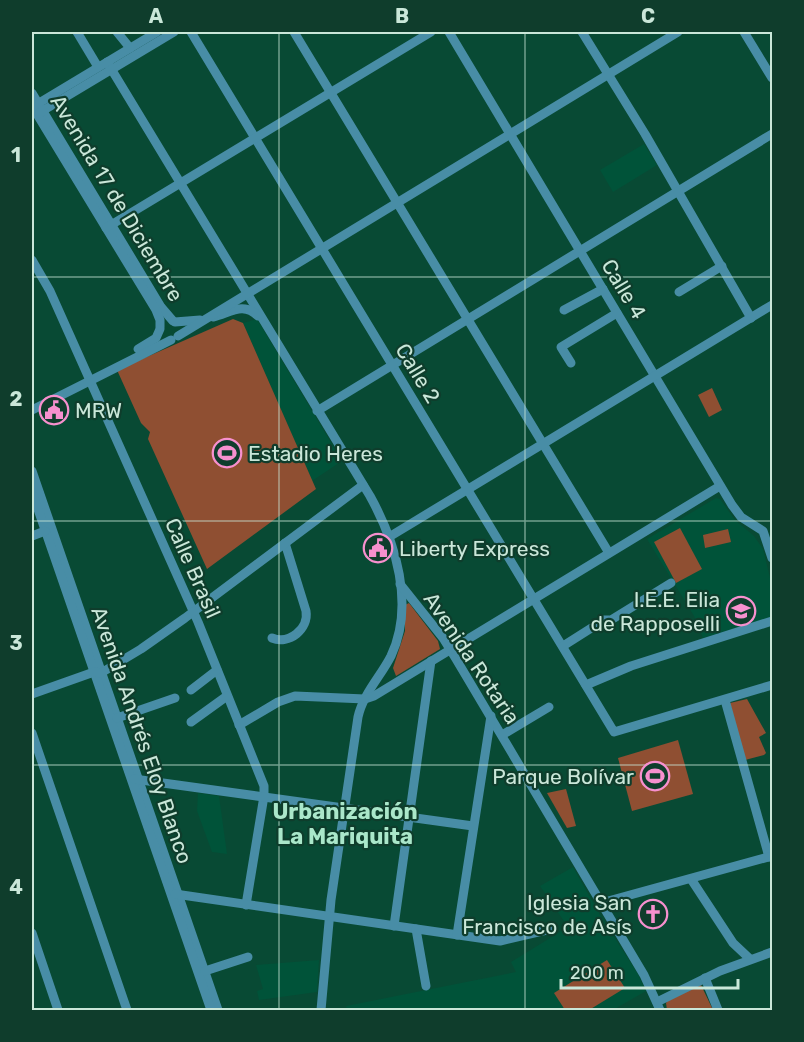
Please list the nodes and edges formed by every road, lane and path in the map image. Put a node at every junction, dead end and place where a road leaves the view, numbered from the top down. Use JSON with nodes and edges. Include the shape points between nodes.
{"nodes":[{"id":1,"x":76,"y":32,"type":"edge"},
{"id":2,"x":117,"y":32,"type":"edge"},
{"id":3,"x":157,"y":32,"type":"edge"},
{"id":4,"x":174,"y":32,"type":"edge"},
{"id":5,"x":191,"y":32,"type":"edge"},
{"id":6,"x":294,"y":32,"type":"edge"},
{"id":7,"x":431,"y":32,"type":"edge"},
{"id":8,"x":448,"y":32,"type":"edge"},
{"id":9,"x":582,"y":32,"type":"edge"},
{"id":10,"x":678,"y":32,"type":"edge"},
{"id":11,"x":744,"y":32,"type":"edge"},
{"id":12,"x":130,"y":48,"type":"junction"},
{"id":13,"x":110,"y":65,"type":"junction"},
{"id":14,"x":98,"y":67,"type":"junction"},
{"id":15,"x":608,"y":74,"type":"junction"},
{"id":16,"x":772,"y":78,"type":"edge"},
{"id":17,"x":331,"y":92,"type":"junction"},
{"id":18,"x":32,"y":93,"type":"edge"},
{"id":19,"x":36,"y":108,"type":"edge"},
{"id":20,"x":509,"y":133,"type":"junction"},
{"id":21,"x":772,"y":134,"type":"edge"},
{"id":22,"x":255,"y":136,"type":"junction"},
{"id":23,"x":180,"y":182,"type":"junction"},
{"id":24,"x":678,"y":191,"type":"junction"},
{"id":25,"x":397,"y":201,"type":"junction"},
{"id":26,"x":108,"y":226,"type":"junction"},
{"id":27,"x":322,"y":247,"type":"junction"},
{"id":28,"x":580,"y":252,"type":"junction"},
{"id":29,"x":32,"y":260,"type":"edge"},
{"id":30,"x":722,"y":266,"type":"junction"},
{"id":31,"x":603,"y":289,"type":"junction"},
{"id":32,"x":679,"y":292,"type":"dead end"},
{"id":33,"x":247,"y":293,"type":"junction"},
{"id":34,"x":772,"y":305,"type":"edge"},
{"id":35,"x":564,"y":310,"type":"dead end"},
{"id":36,"x":617,"y":313,"type":"junction"},
{"id":37,"x":751,"y":318,"type":"junction"},
{"id":38,"x":204,"y":319,"type":"junction"},
{"id":39,"x":468,"y":320,"type":"junction"},
{"id":40,"x":174,"y":321,"type":"junction"},
{"id":41,"x":264,"y":323,"type":"junction"},
{"id":42,"x":160,"y":328,"type":"junction"},
{"id":43,"x":174,"y":338,"type":"junction"},
{"id":44,"x":571,"y":363,"type":"dead end"},
{"id":45,"x":393,"y":365,"type":"junction"},
{"id":46,"x":655,"y":376,"type":"junction"},
{"id":47,"x":90,"y":377,"type":"junction"},
{"id":48,"x":32,"y":404,"type":"edge"},
{"id":49,"x":32,"y":410,"type":"edge"},
{"id":50,"x":317,"y":411,"type":"junction"},
{"id":51,"x":544,"y":444,"type":"junction"},
{"id":52,"x":32,"y":471,"type":"edge"},
{"id":53,"x":363,"y":485,"type":"junction"},
{"id":54,"x":720,"y":486,"type":"junction"},
{"id":55,"x":468,"y":490,"type":"junction"},
{"id":56,"x":32,"y":492,"type":"edge"},
{"id":57,"x":768,"y":530,"type":"edge"},
{"id":58,"x":45,"y":531,"type":"junction"},
{"id":59,"x":32,"y":536,"type":"edge"},
{"id":60,"x":389,"y":537,"type":"junction"},
{"id":61,"x":285,"y":543,"type":"junction"},
{"id":62,"x":609,"y":553,"type":"junction"},
{"id":63,"x":772,"y":558,"type":"edge"},
{"id":64,"x":671,"y":583,"type":"dead end"},
{"id":65,"x":400,"y":584,"type":"junction"},
{"id":66,"x":534,"y":598,"type":"junction"},
{"id":67,"x":193,"y":612,"type":"junction"},
{"id":68,"x":772,"y":621,"type":"edge"},
{"id":69,"x":272,"y":638,"type":"dead end"},
{"id":70,"x":563,"y":646,"type":"junction"},
{"id":71,"x":450,"y":649,"type":"junction"},
{"id":72,"x":389,"y":659,"type":"junction"},
{"id":73,"x":431,"y":661,"type":"junction"},
{"id":74,"x":217,"y":670,"type":"junction"},
{"id":75,"x":97,"y":672,"type":"junction"},
{"id":76,"x":395,"y":683,"type":"junction"},
{"id":77,"x":586,"y":685,"type":"junction"},
{"id":78,"x":772,"y":685,"type":"edge"},
{"id":79,"x":191,"y":690,"type":"dead end"},
{"id":80,"x":32,"y":694,"type":"edge"},
{"id":81,"x":227,"y":696,"type":"junction"},
{"id":82,"x":175,"y":698,"type":"dead end"},
{"id":83,"x":365,"y":699,"type":"junction"},
{"id":84,"x":725,"y":700,"type":"junction"},
{"id":85,"x":549,"y":707,"type":"dead end"},
{"id":86,"x":491,"y":716,"type":"junction"},
{"id":87,"x":117,"y":718,"type":"junction"},
{"id":88,"x":191,"y":722,"type":"dead end"},
{"id":89,"x":239,"y":725,"type":"junction"},
{"id":90,"x":32,"y":733,"type":"edge"},
{"id":91,"x":502,"y":735,"type":"junction"},
{"id":92,"x":134,"y":779,"type":"junction"},
{"id":93,"x":264,"y":796,"type":"junction"},
{"id":94,"x":345,"y":808,"type":"junction"},
{"id":95,"x":409,"y":817,"type":"junction"},
{"id":96,"x":473,"y":826,"type":"junction"},
{"id":97,"x":771,"y":857,"type":"edge"},
{"id":98,"x":691,"y":879,"type":"junction"},
{"id":99,"x":174,"y":894,"type":"junction"},
{"id":100,"x":601,"y":903,"type":"junction"},
{"id":101,"x":246,"y":905,"type":"junction"},
{"id":102,"x":329,"y":917,"type":"junction"},
{"id":103,"x":394,"y":926,"type":"junction"},
{"id":104,"x":416,"y":929,"type":"junction"},
{"id":105,"x":551,"y":929,"type":"dead end"},
{"id":106,"x":32,"y":933,"type":"edge"},
{"id":107,"x":458,"y":935,"type":"junction"},
{"id":108,"x":772,"y":952,"type":"edge"},
{"id":109,"x":248,"y":957,"type":"dead end"},
{"id":110,"x":750,"y":959,"type":"junction"},
{"id":111,"x":204,"y":971,"type":"junction"},
{"id":112,"x":705,"y":978,"type":"junction"},
{"id":113,"x":426,"y":986,"type":"dead end"},
{"id":114,"x":658,"y":1006,"type":"edge"},
{"id":115,"x":58,"y":1011,"type":"edge"},
{"id":116,"x":127,"y":1011,"type":"edge"},
{"id":117,"x":210,"y":1011,"type":"edge"},
{"id":118,"x":218,"y":1011,"type":"edge"},
{"id":119,"x":321,"y":1011,"type":"edge"},
{"id":120,"x":718,"y":1011,"type":"edge"}],
"edges":[{"from":1,"to":14,"type":"street"},
{"from":2,"to":12,"type":"street"},
{"from":3,"to":12,"type":"street"},
{"from":4,"to":13,"type":"street"},
{"from":5,"to":22,"type":"street","name":"Calle 2"},
{"from":6,"to":17,"type":"street"},
{"from":7,"to":17,"type":"street"},
{"from":8,"to":20,"type":"street","name":"Calle 4"},
{"from":9,"to":15,"type":"street"},
{"from":10,"to":15,"type":"street"},
{"from":11,"to":16,"type":"street"},
{"from":12,"to":13,"type":"street"},
{"from":13,"to":14,"type":"street"},
{"from":13,"to":19,"type":"street"},
{"from":13,"to":23,"type":"street","name":"Avenida Rotaria"},
{"from":14,"to":19,"type":"street"},
{"from":15,"to":20,"type":"street"},
{"from":15,"to":24,"type":"street"},
{"from":17,"to":22,"type":"street"},
{"from":17,"to":25,"type":"street"},
{"from":18,"to":19,"type":"street","name":"Avenida 17 de Diciembre"},
{"from":19,"to":26,"type":"street","name":"Avenida 17 de Diciembre"},
{"from":20,"to":25,"type":"street"},
{"from":20,"to":28,"type":"street","name":"Calle 4"},
{"from":21,"to":24,"type":"street"},
{"from":22,"to":23,"type":"street"},
{"from":22,"to":27,"type":"street","name":"Calle 2"},
{"from":23,"to":26,"type":"street"},
{"from":23,"to":33,"type":"street","name":"Avenida Rotaria"},
{"from":24,"to":28,"type":"street"},
{"from":24,"to":30,"type":"street"},
{"from":25,"to":27,"type":"street"},
{"from":25,"to":39,"type":"street"},
{"from":26,"to":40,"type":"street","name":"Avenida 17 de Diciembre"},
{"from":26,"to":42,"type":"street","name":"Avenida 17 de Diciembre","via":[[156,310]]},
{"from":27,"to":33,"type":"street"},
{"from":27,"to":45,"type":"street","name":"Calle 2"},
{"from":28,"to":31,"type":"street","name":"Calle 4"},
{"from":28,"to":39,"type":"street"},
{"from":29,"to":47,"type":"street","name":"Calle Brasil"},
{"from":30,"to":32,"type":"street"},
{"from":30,"to":37,"type":"street"},
{"from":31,"to":35,"type":"street"},
{"from":31,"to":36,"type":"street","name":"Calle 4"},
{"from":33,"to":38,"type":"street"},
{"from":33,"to":41,"type":"street","name":"Avenida Rotaria"},
{"from":34,"to":37,"type":"street"},
{"from":36,"to":44,"type":"street","via":[[561,346]]},
{"from":36,"to":46,"type":"street","name":"Calle 4"},
{"from":37,"to":46,"type":"street"},
{"from":38,"to":40,"type":"street"},
{"from":38,"to":41,"type":"street","name":"Avenida Rotaria","via":[[245,308]]},
{"from":38,"to":43,"type":"street"},
{"from":39,"to":45,"type":"street"},
{"from":39,"to":51,"type":"street"},
{"from":40,"to":42,"type":"street","via":[[165,321]]},
{"from":40,"to":43,"type":"street","via":[[179,328]]},
{"from":41,"to":50,"type":"street","name":"Avenida Rotaria"},
{"from":42,"to":43,"type":"street","via":[[164,338]]},
{"from":42,"to":47,"type":"street","via":[[153,340]]},
{"from":43,"to":47,"type":"street"},
{"from":45,"to":50,"type":"street"},
{"from":45,"to":55,"type":"street","name":"Calle 2"},
{"from":46,"to":51,"type":"street"},
{"from":46,"to":54,"type":"street","name":"Calle 4"},
{"from":47,"to":48,"type":"street"},
{"from":47,"to":49,"type":"street"},
{"from":47,"to":67,"type":"street","name":"Calle Brasil"},
{"from":50,"to":53,"type":"street","name":"Avenida Rotaria"},
{"from":51,"to":55,"type":"street"},
{"from":51,"to":62,"type":"street"},
{"from":52,"to":75,"type":"street","name":"Avenida Andrés Eloy Blanco"},
{"from":53,"to":60,"type":"street","name":"Avenida Rotaria"},
{"from":53,"to":61,"type":"street"},
{"from":54,"to":57,"type":"street","name":"Calle 4","via":[[741,517]]},
{"from":54,"to":62,"type":"street"},
{"from":55,"to":60,"type":"street"},
{"from":55,"to":66,"type":"street","name":"Calle 2"},
{"from":56,"to":58,"type":"street","name":"Avenida Andrés Eloy Blanco"},
{"from":57,"to":63,"type":"street","name":"Calle 4"},
{"from":58,"to":59,"type":"street"},
{"from":58,"to":75,"type":"street","name":"Avenida Andrés Eloy Blanco"},
{"from":60,"to":65,"type":"street","name":"Avenida Rotaria"},
{"from":61,"to":67,"type":"street"},
{"from":61,"to":69,"type":"street","via":[[306,621],[290,637]]},
{"from":62,"to":66,"type":"street"},
{"from":64,"to":70,"type":"street"},
{"from":65,"to":71,"type":"street","name":"Avenida Rotaria"},
{"from":65,"to":72,"type":"street","via":[[401,623]]},
{"from":66,"to":70,"type":"street","name":"Calle 2"},
{"from":66,"to":71,"type":"street"},
{"from":67,"to":74,"type":"street","name":"Calle Brasil"},
{"from":67,"to":75,"type":"street","via":[[141,649]]},
{"from":68,"to":77,"type":"street","via":[[631,666]]},
{"from":70,"to":77,"type":"street","name":"Calle 2"},
{"from":71,"to":73,"type":"street"},
{"from":71,"to":86,"type":"street","name":"Avenida Rotaria"},
{"from":72,"to":76,"type":"street","via":[[388,677]]},
{"from":72,"to":83,"type":"street"},
{"from":73,"to":76,"type":"street"},
{"from":73,"to":95,"type":"street"},
{"from":74,"to":79,"type":"street"},
{"from":74,"to":81,"type":"street","name":"Calle Brasil"},
{"from":75,"to":80,"type":"street"},
{"from":75,"to":87,"type":"street","name":"Avenida Andrés Eloy Blanco"},
{"from":75,"to":92,"type":"street","name":"Avenida Andrés Eloy Blanco"},
{"from":76,"to":83,"type":"street"},
{"from":77,"to":84,"type":"street","name":"Calle 2","via":[[614,732]]},
{"from":78,"to":84,"type":"street"},
{"from":81,"to":88,"type":"street"},
{"from":81,"to":89,"type":"street","name":"Calle Brasil"},
{"from":82,"to":87,"type":"street"},
{"from":83,"to":89,"type":"street","via":[[295,696]]},
{"from":83,"to":94,"type":"street","via":[[358,717]]},
{"from":84,"to":97,"type":"street"},
{"from":85,"to":91,"type":"street"},
{"from":86,"to":91,"type":"street","name":"Avenida Rotaria"},
{"from":86,"to":96,"type":"street"},
{"from":87,"to":92,"type":"street","name":"Avenida Andrés Eloy Blanco"},
{"from":89,"to":93,"type":"street","name":"Calle Brasil","via":[[264,786]]},
{"from":90,"to":116,"type":"street"},
{"from":91,"to":100,"type":"street","name":"Avenida Rotaria"},
{"from":92,"to":93,"type":"street"},
{"from":92,"to":99,"type":"street","name":"Avenida Andrés Eloy Blanco"},
{"from":93,"to":94,"type":"street"},
{"from":93,"to":101,"type":"street","name":"Calle Brasil"},
{"from":94,"to":95,"type":"street"},
{"from":94,"to":102,"type":"street"},
{"from":95,"to":96,"type":"street"},
{"from":95,"to":103,"type":"street"},
{"from":96,"to":107,"type":"street"},
{"from":97,"to":98,"type":"street"},
{"from":98,"to":100,"type":"street"},
{"from":98,"to":110,"type":"street","via":[[733,943]]},
{"from":99,"to":101,"type":"street"},
{"from":99,"to":111,"type":"street","name":"Avenida Andrés Eloy Blanco"},
{"from":99,"to":117,"type":"street","name":"Avenida Andrés Eloy Blanco"},
{"from":100,"to":114,"type":"street","name":"Avenida Rotaria"},
{"from":101,"to":102,"type":"street"},
{"from":102,"to":103,"type":"street"},
{"from":102,"to":119,"type":"street"},
{"from":103,"to":104,"type":"street"},
{"from":104,"to":107,"type":"street"},
{"from":104,"to":113,"type":"street"},
{"from":105,"to":107,"type":"street","via":[[500,941]]},
{"from":106,"to":115,"type":"street"},
{"from":108,"to":110,"type":"street"},
{"from":109,"to":111,"type":"street"},
{"from":110,"to":112,"type":"street"},
{"from":111,"to":118,"type":"street","name":"Avenida Andrés Eloy Blanco"},
{"from":112,"to":114,"type":"street"},
{"from":112,"to":120,"type":"street"}]}
